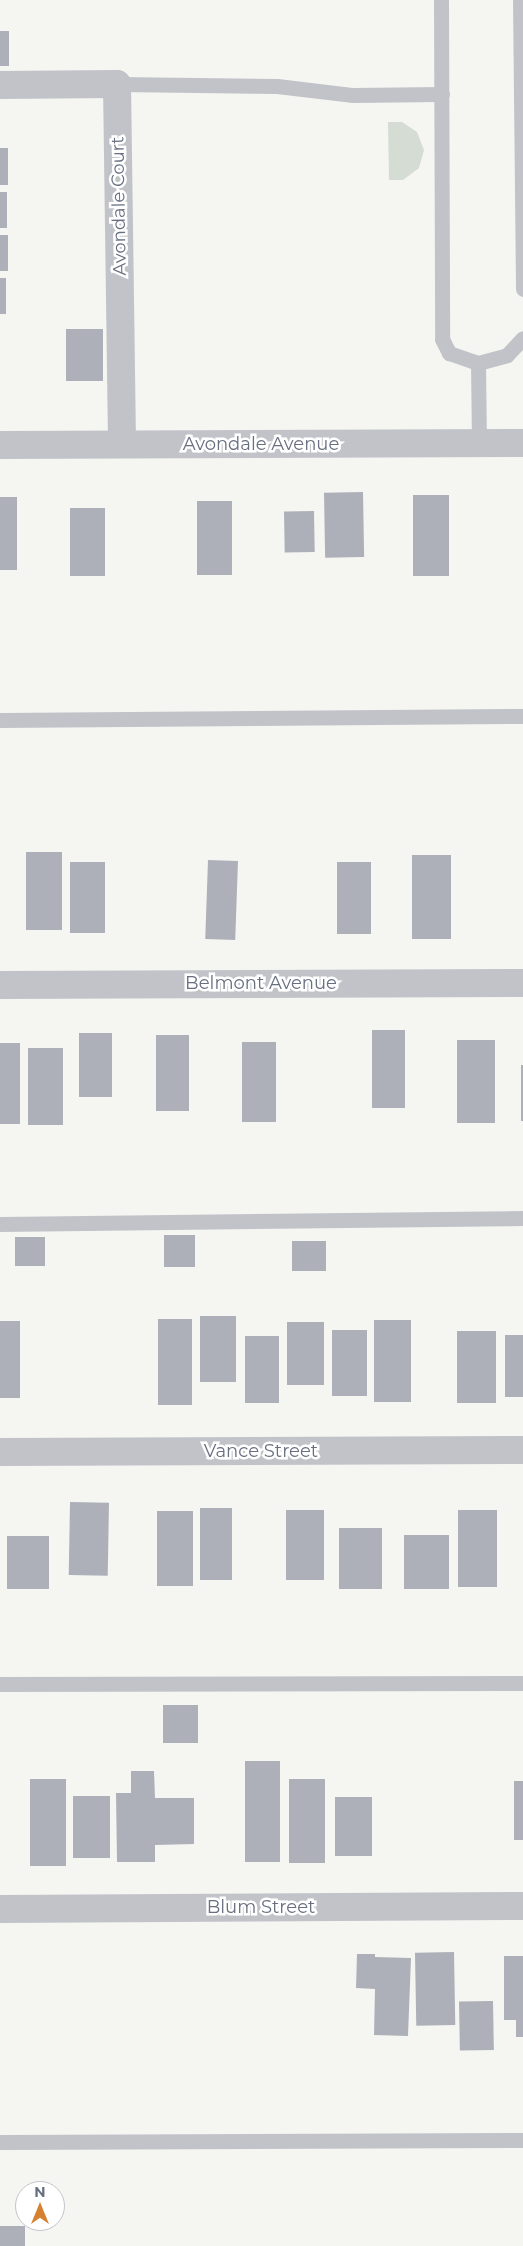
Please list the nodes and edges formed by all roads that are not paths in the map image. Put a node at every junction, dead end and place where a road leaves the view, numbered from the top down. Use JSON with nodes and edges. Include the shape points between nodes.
{"nodes":[{"id":1,"x":440,"y":0,"type":"edge"},
{"id":2,"x":520,"y":0,"type":"edge"},
{"id":3,"x":117,"y":84,"type":"junction"},
{"id":4,"x":0,"y":85,"type":"edge"},
{"id":5,"x":442,"y":94,"type":"junction"},
{"id":6,"x":523,"y":289,"type":"edge"},
{"id":7,"x":523,"y":338,"type":"edge"},
{"id":8,"x":478,"y":363,"type":"junction"},
{"id":9,"x":479,"y":443,"type":"junction"},
{"id":10,"x":523,"y":443,"type":"edge"},
{"id":11,"x":122,"y":444,"type":"junction"},
{"id":12,"x":0,"y":445,"type":"edge"},
{"id":13,"x":523,"y":716,"type":"edge"},
{"id":14,"x":0,"y":720,"type":"edge"},
{"id":15,"x":523,"y":982,"type":"edge"},
{"id":16,"x":0,"y":985,"type":"edge"},
{"id":17,"x":523,"y":1218,"type":"edge"},
{"id":18,"x":0,"y":1224,"type":"edge"},
{"id":19,"x":523,"y":1450,"type":"edge"},
{"id":20,"x":0,"y":1452,"type":"edge"},
{"id":21,"x":523,"y":1683,"type":"edge"},
{"id":22,"x":0,"y":1684,"type":"edge"},
{"id":23,"x":523,"y":1906,"type":"edge"},
{"id":24,"x":0,"y":1909,"type":"edge"},
{"id":25,"x":523,"y":2140,"type":"edge"},
{"id":26,"x":0,"y":2142,"type":"edge"}],
"edges":[{"from":1,"to":5,"type":"lane"},
{"from":2,"to":6,"type":"lane"},
{"from":3,"to":4,"type":"street"},
{"from":3,"to":5,"type":"lane","via":[[310,88],[353,95]]},
{"from":3,"to":11,"type":"street","name":"Avondale Court"},
{"from":5,"to":8,"type":"lane","via":[[442,339],[449,353]]},
{"from":7,"to":8,"type":"lane","via":[[507,354]]},
{"from":8,"to":9,"type":"lane"},
{"from":9,"to":10,"type":"street","name":"Avondale Avenue"},
{"from":9,"to":11,"type":"street","name":"Avondale Avenue"},
{"from":11,"to":12,"type":"street","name":"Avondale Avenue"},
{"from":13,"to":14,"type":"lane"},
{"from":15,"to":16,"type":"street","name":"Belmont Avenue"},
{"from":17,"to":18,"type":"lane"},
{"from":19,"to":20,"type":"street","name":"Vance Street"},
{"from":21,"to":22,"type":"lane"},
{"from":23,"to":24,"type":"street","name":"Blum Street"},
{"from":25,"to":26,"type":"lane"}]}
